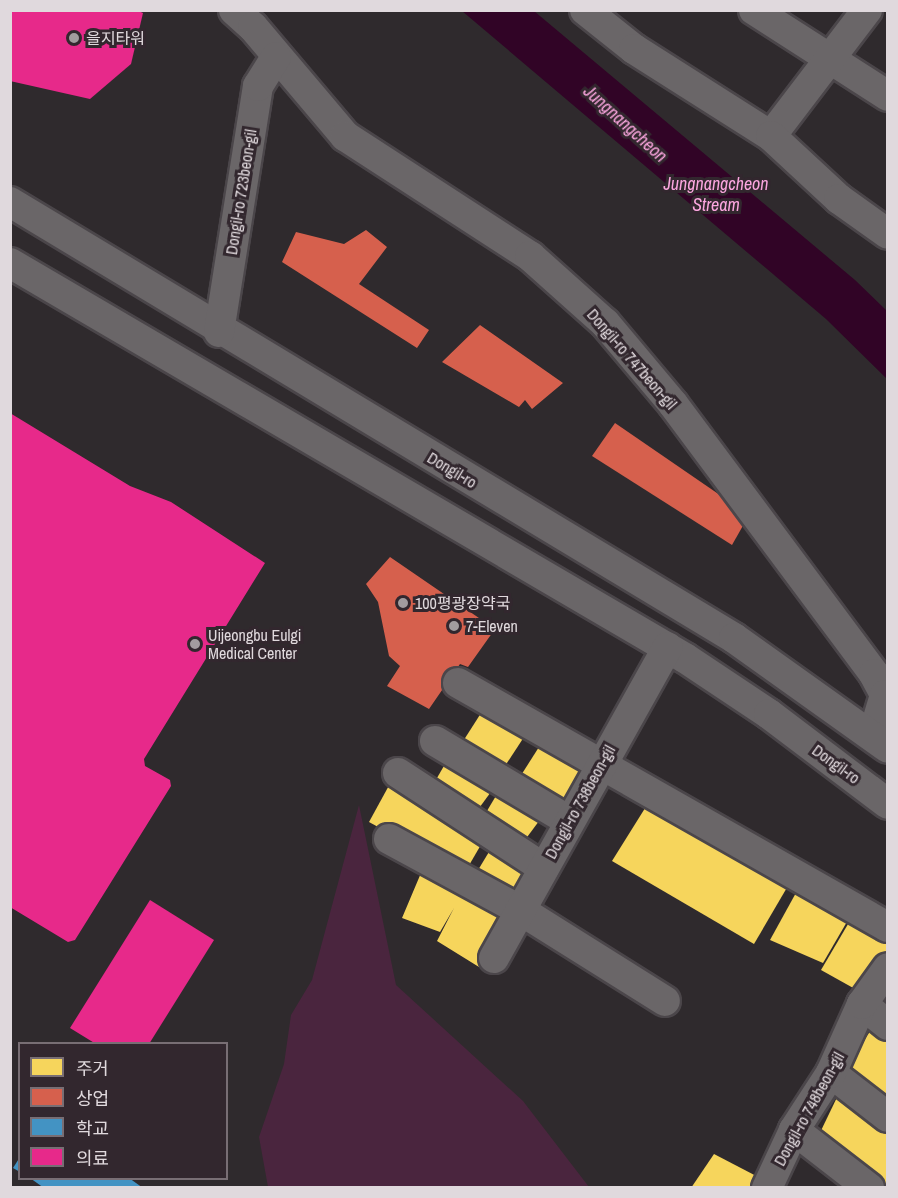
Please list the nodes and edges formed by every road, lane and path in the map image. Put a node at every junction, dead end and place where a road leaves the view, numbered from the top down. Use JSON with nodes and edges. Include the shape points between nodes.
{"nodes":[{"id":1,"x":234,"y":10,"type":"edge"},
{"id":2,"x":585,"y":10,"type":"edge"},
{"id":3,"x":754,"y":10,"type":"edge"},
{"id":4,"x":867,"y":10,"type":"edge"},
{"id":5,"x":276,"y":57,"type":"junction"},
{"id":6,"x":831,"y":60,"type":"junction"},
{"id":7,"x":888,"y":96,"type":"edge"},
{"id":8,"x":771,"y":136,"type":"junction"},
{"id":9,"x":10,"y":202,"type":"edge"},
{"id":10,"x":888,"y":234,"type":"edge"},
{"id":11,"x":10,"y":264,"type":"edge"},
{"id":12,"x":219,"y":332,"type":"junction"},
{"id":13,"x":668,"y":647,"type":"junction"},
{"id":14,"x":458,"y":683,"type":"dead end"},
{"id":15,"x":435,"y":741,"type":"dead end"},
{"id":16,"x":880,"y":741,"type":"edge"},
{"id":17,"x":601,"y":764,"type":"junction"},
{"id":18,"x":398,"y":773,"type":"dead end"},
{"id":19,"x":888,"y":804,"type":"edge"},
{"id":20,"x":569,"y":821,"type":"junction"},
{"id":21,"x":389,"y":839,"type":"dead end"},
{"id":22,"x":544,"y":868,"type":"junction"},
{"id":23,"x":520,"y":910,"type":"junction"},
{"id":24,"x":888,"y":927,"type":"edge"},
{"id":25,"x":494,"y":958,"type":"dead end"},
{"id":26,"x":888,"y":968,"type":"edge"},
{"id":27,"x":665,"y":1000,"type":"dead end"},
{"id":28,"x":862,"y":1004,"type":"junction"},
{"id":29,"x":888,"y":1025,"type":"edge"},
{"id":30,"x":831,"y":1073,"type":"junction"},
{"id":31,"x":888,"y":1117,"type":"edge"},
{"id":32,"x":794,"y":1130,"type":"junction"},
{"id":33,"x":767,"y":1188,"type":"edge"},
{"id":34,"x":869,"y":1188,"type":"edge"}],
"edges":[{"from":1,"to":5,"type":"street","name":"Dongil-ro 747beon-gil"},
{"from":2,"to":8,"type":"street","via":[[631,47]]},
{"from":3,"to":6,"type":"street"},
{"from":4,"to":6,"type":"street"},
{"from":5,"to":12,"type":"street","name":"Dongil-ro 723beon-gil","via":[[258,86]]},
{"from":5,"to":16,"type":"street","name":"Dongil-ro 747beon-gil","via":[[345,136],[530,256],[617,337],[831,611],[874,674],[885,695]]},
{"from":6,"to":7,"type":"street"},
{"from":6,"to":8,"type":"street"},
{"from":8,"to":10,"type":"street","via":[[839,199]]},
{"from":9,"to":12,"type":"street","name":"Dongil-ro"},
{"from":11,"to":13,"type":"street","name":"Dongil-ro"},
{"from":12,"to":16,"type":"street","name":"Dongil-ro","via":[[734,638]]},
{"from":13,"to":17,"type":"street","name":"Dongil-ro 738beon-gil"},
{"from":13,"to":19,"type":"street","name":"Dongil-ro","via":[[769,714]]},
{"from":14,"to":17,"type":"street"},
{"from":15,"to":20,"type":"street"},
{"from":17,"to":20,"type":"street","name":"Dongil-ro 738beon-gil"},
{"from":17,"to":24,"type":"street"},
{"from":18,"to":22,"type":"street"},
{"from":20,"to":22,"type":"street","name":"Dongil-ro 738beon-gil"},
{"from":21,"to":23,"type":"street"},
{"from":22,"to":23,"type":"street","name":"Dongil-ro 738beon-gil"},
{"from":23,"to":25,"type":"street","name":"Dongil-ro 738beon-gil"},
{"from":23,"to":27,"type":"street"},
{"from":26,"to":28,"type":"street","name":"Dongil-ro 748beon-gil"},
{"from":28,"to":29,"type":"street"},
{"from":28,"to":30,"type":"street","name":"Dongil-ro 748beon-gil"},
{"from":30,"to":31,"type":"street"},
{"from":30,"to":32,"type":"street","name":"Dongil-ro 748beon-gil"},
{"from":32,"to":33,"type":"street","name":"Dongil-ro 748beon-gil"},
{"from":32,"to":34,"type":"street"}]}
